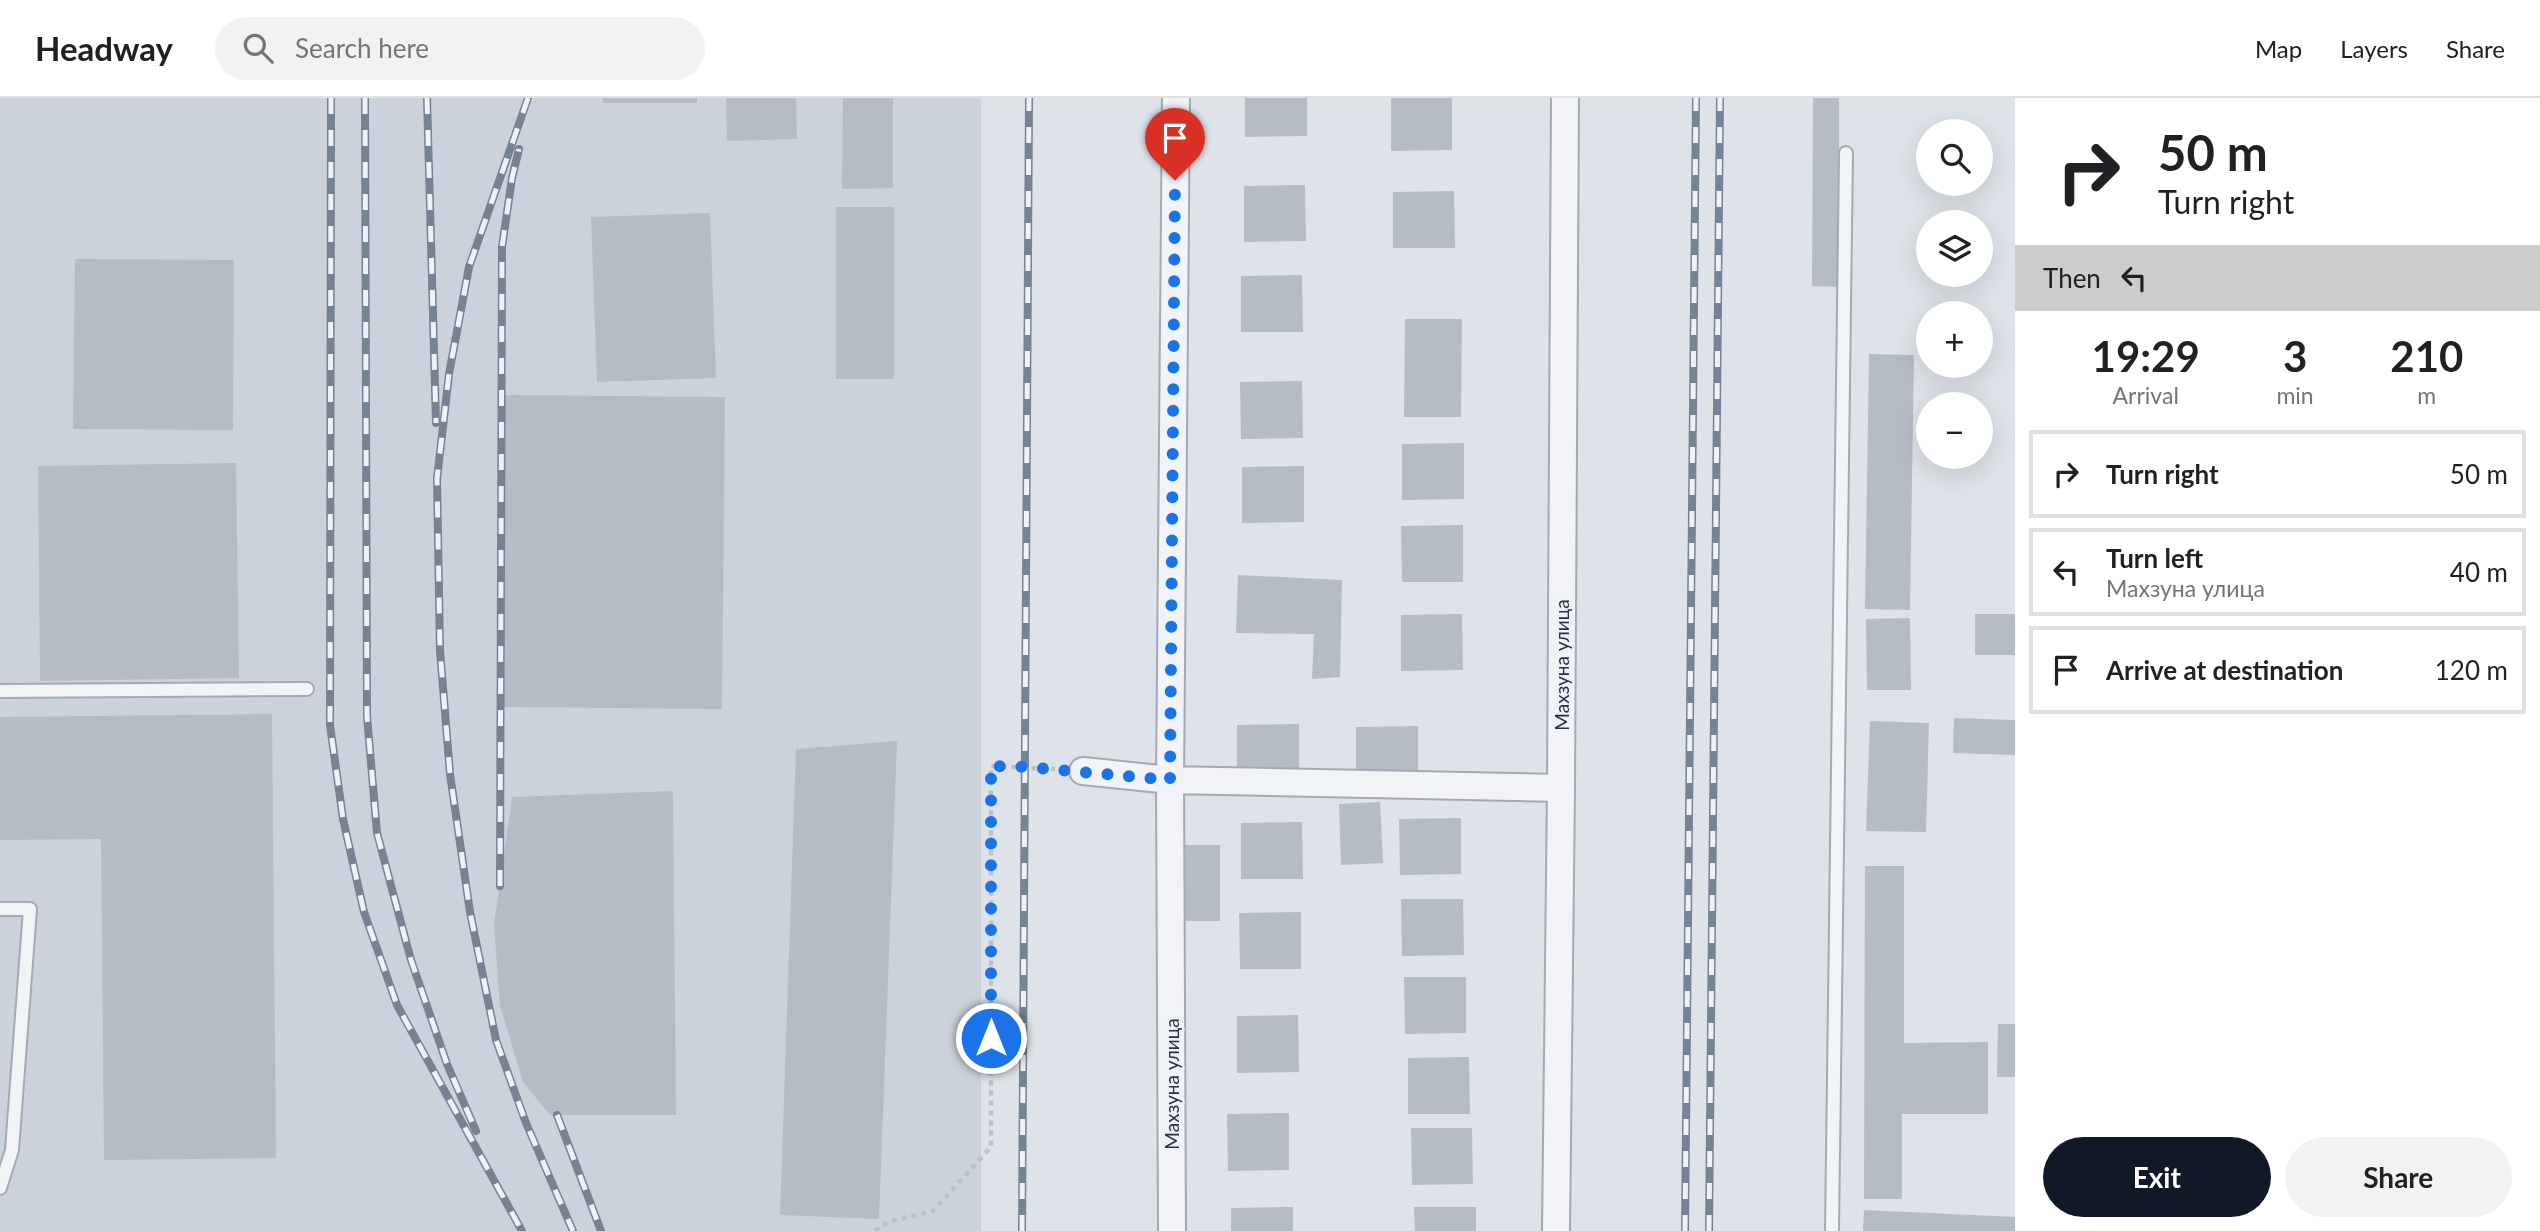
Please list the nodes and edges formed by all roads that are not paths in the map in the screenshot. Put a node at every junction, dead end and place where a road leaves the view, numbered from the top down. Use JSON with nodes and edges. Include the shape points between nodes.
{"nodes":[{"id":1,"x":1176,"y":98,"type":"edge"},
{"id":2,"x":1565,"y":98,"type":"edge"},
{"id":3,"x":1846,"y":153,"type":"dead end"},
{"id":4,"x":307,"y":689,"type":"dead end"},
{"id":5,"x":0,"y":691,"type":"edge"},
{"id":6,"x":1083,"y":771,"type":"road end"},
{"id":7,"x":1170,"y":780,"type":"junction"},
{"id":8,"x":1561,"y":788,"type":"junction"},
{"id":9,"x":0,"y":909,"type":"edge"},
{"id":10,"x":0,"y":1188,"type":"edge"},
{"id":11,"x":1172,"y":1231,"type":"edge"},
{"id":12,"x":1556,"y":1231,"type":"edge"},
{"id":13,"x":1832,"y":1231,"type":"edge"}],
"edges":[{"from":1,"to":7,"type":"street","name":"Махзуна улица"},
{"from":2,"to":8,"type":"street","name":"Махзуна улица"},
{"from":3,"to":13,"type":"lane"},
{"from":4,"to":5,"type":"lane"},
{"from":6,"to":7,"type":"street"},
{"from":7,"to":8,"type":"street"},
{"from":7,"to":11,"type":"street","name":"Махзуна улица"},
{"from":8,"to":12,"type":"street","name":"Махзуна улица"},
{"from":9,"to":10,"type":"lane","via":[[30,909],[12,1150]]}]}
